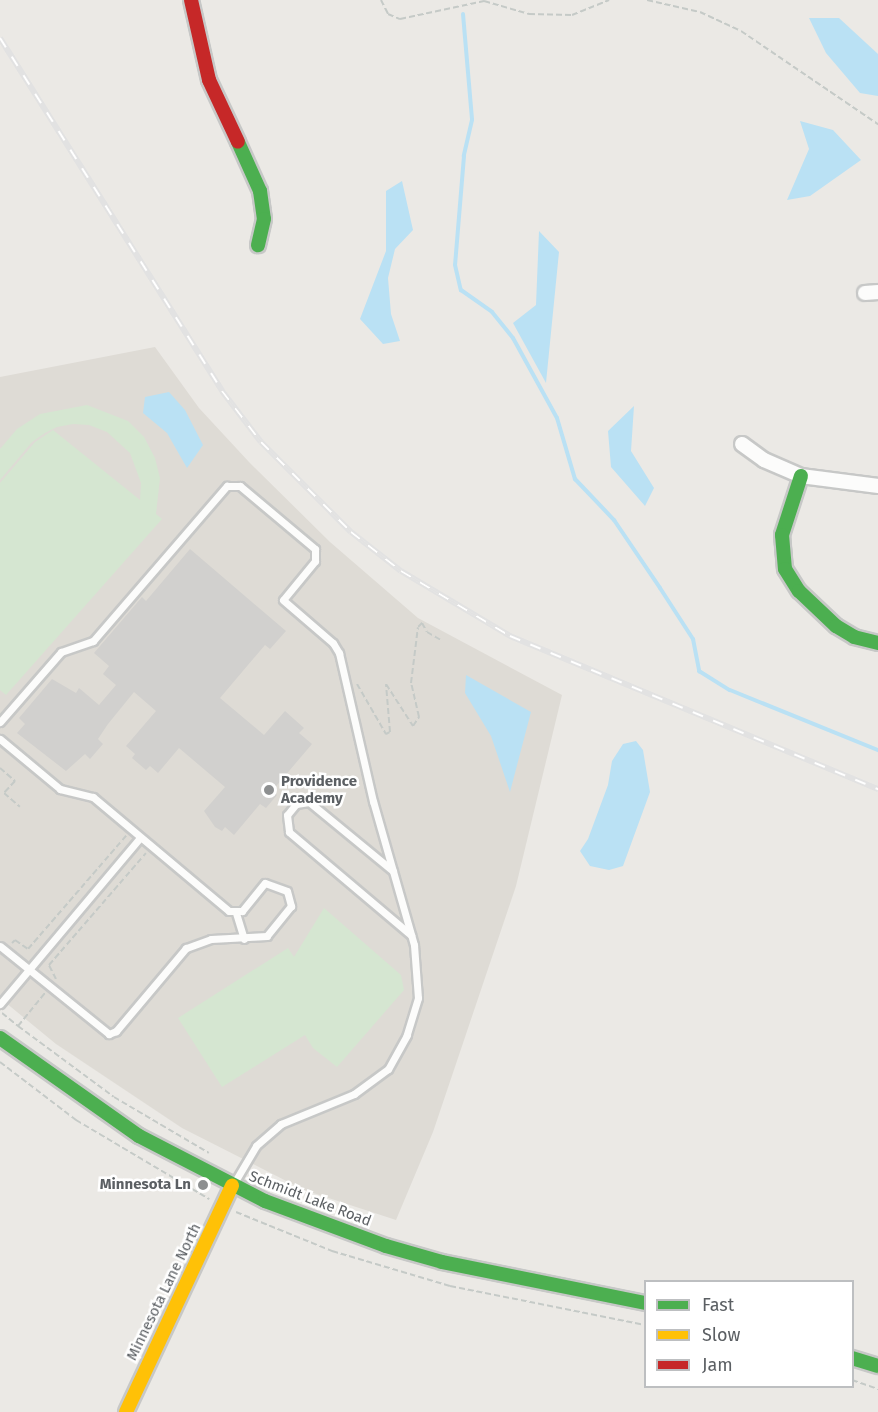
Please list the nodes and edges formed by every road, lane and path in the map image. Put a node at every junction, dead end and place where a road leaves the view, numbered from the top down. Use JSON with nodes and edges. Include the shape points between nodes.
{"nodes":[{"id":1,"x":191,"y":0,"type":"edge"},
{"id":2,"x":381,"y":0,"type":"edge"},
{"id":3,"x":609,"y":0,"type":"edge"},
{"id":4,"x":647,"y":0,"type":"edge"},
{"id":5,"x":878,"y":124,"type":"edge"},
{"id":6,"x":258,"y":245,"type":"dead end"},
{"id":7,"x":742,"y":444,"type":"dead end"},
{"id":8,"x":801,"y":476,"type":"junction"},
{"id":9,"x":878,"y":486,"type":"edge"},
{"id":10,"x":441,"y":640,"type":"dead end"},
{"id":11,"x":878,"y":643,"type":"edge"},
{"id":12,"x":346,"y":684,"type":"junction"},
{"id":13,"x":0,"y":722,"type":"edge"},
{"id":14,"x":0,"y":739,"type":"edge"},
{"id":15,"x":0,"y":768,"type":"edge"},
{"id":16,"x":20,"y":807,"type":"dead end"},
{"id":17,"x":140,"y":838,"type":"junction"},
{"id":18,"x":116,"y":844,"type":"dead end"},
{"id":19,"x":141,"y":858,"type":"dead end"},
{"id":20,"x":393,"y":871,"type":"junction"},
{"id":21,"x":236,"y":913,"type":"junction"},
{"id":22,"x":411,"y":935,"type":"junction"},
{"id":23,"x":244,"y":939,"type":"junction"},
{"id":24,"x":3,"y":948,"type":"edge"},
{"id":25,"x":27,"y":969,"type":"junction"},
{"id":26,"x":49,"y":988,"type":"junction"},
{"id":27,"x":0,"y":1004,"type":"edge"},
{"id":28,"x":0,"y":1011,"type":"edge"},
{"id":29,"x":18,"y":1026,"type":"junction"},
{"id":30,"x":0,"y":1038,"type":"edge"},
{"id":31,"x":214,"y":1156,"type":"dead end"},
{"id":32,"x":232,"y":1186,"type":"junction"},
{"id":33,"x":644,"y":1303,"type":"edge"},
{"id":34,"x":854,"y":1359,"type":"edge"},
{"id":35,"x":878,"y":1366,"type":"edge"},
{"id":36,"x":854,"y":1381,"type":"edge"},
{"id":37,"x":878,"y":1389,"type":"edge"},
{"id":38,"x":126,"y":1412,"type":"edge"}],
"edges":[{"from":1,"to":6,"type":"street","via":[[209,80],[260,191],[264,219]]},
{"from":2,"to":3,"type":"path","via":[[388,14],[400,19],[484,1],[529,14],[572,15]]},
{"from":4,"to":5,"type":"path","via":[[700,12],[741,31]]},
{"from":7,"to":8,"type":"street","via":[[764,460]]},
{"from":8,"to":9,"type":"street"},
{"from":8,"to":11,"type":"street","via":[[782,535],[785,570],[799,591],[836,627]]},
{"from":10,"to":12,"type":"path","via":[[427,632],[422,623],[418,627],[411,683],[419,717],[413,726],[386,684],[390,732],[386,734],[356,682]]},
{"from":12,"to":13,"type":"lane","via":[[333,643],[283,600],[315,561],[315,549],[240,486],[232,485],[227,486],[93,641],[61,652]]},
{"from":12,"to":20,"type":"lane"},
{"from":14,"to":17,"type":"lane","via":[[60,789],[86,793]]},
{"from":15,"to":16,"type":"path","via":[[15,781],[4,793]]},
{"from":17,"to":21,"type":"lane"},
{"from":17,"to":25,"type":"lane"},
{"from":18,"to":24,"type":"path","via":[[28,949],[15,940]]},
{"from":19,"to":26,"type":"path","via":[[49,965],[57,978]]},
{"from":20,"to":22,"type":"lane"},
{"from":20,"to":22,"type":"lane","via":[[309,802],[297,804],[287,815],[289,832]]},
{"from":21,"to":23,"type":"lane"},
{"from":21,"to":23,"type":"lane","via":[[265,883],[280,886],[290,898],[291,906],[267,936]]},
{"from":22,"to":32,"type":"lane","via":[[418,998],[406,1035],[388,1069],[354,1094],[280,1124],[256,1146]]},
{"from":23,"to":26,"type":"lane","via":[[210,939],[186,948],[116,1031],[109,1034]]},
{"from":24,"to":25,"type":"lane"},
{"from":25,"to":26,"type":"lane"},
{"from":25,"to":27,"type":"lane"},
{"from":26,"to":29,"type":"path"},
{"from":28,"to":29,"type":"path"},
{"from":29,"to":31,"type":"path","via":[[114,1097]]},
{"from":30,"to":32,"type":"street","name":"Schmidt Lake Road","via":[[139,1136]]},
{"from":32,"to":33,"type":"street","name":"Schmidt Lake Road","via":[[322,1224],[431,1259]]},
{"from":32,"to":38,"type":"street","name":"Minnesota Lane North"},
{"from":34,"to":35,"type":"street"},
{"from":36,"to":37,"type":"path"}]}
